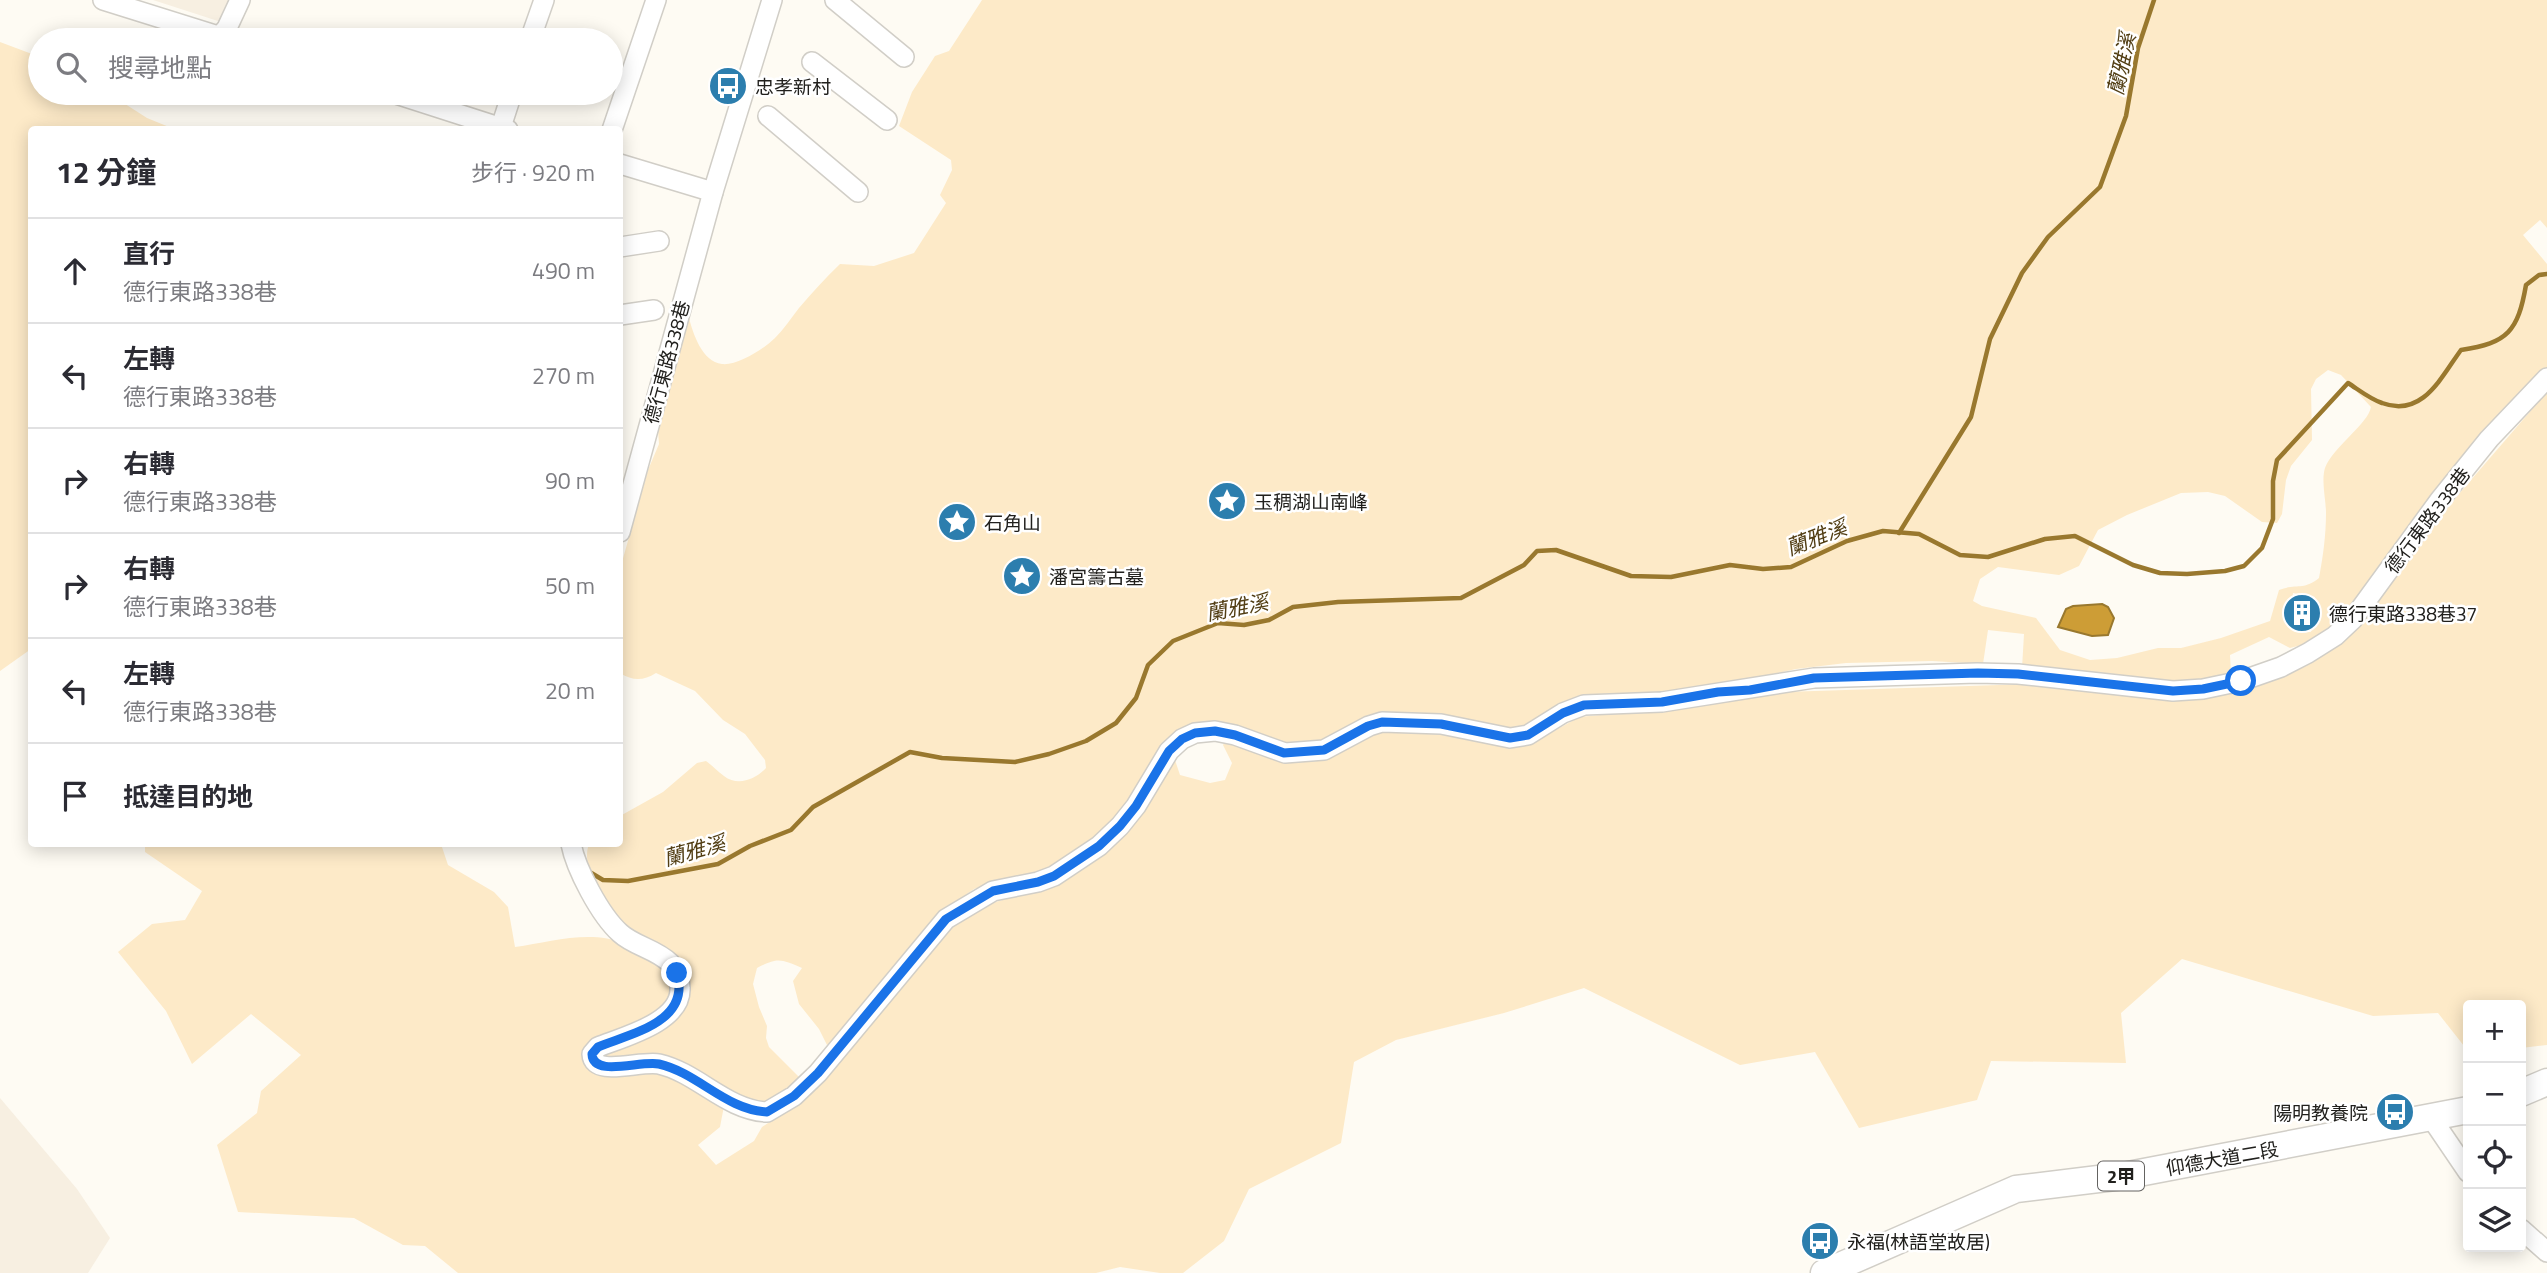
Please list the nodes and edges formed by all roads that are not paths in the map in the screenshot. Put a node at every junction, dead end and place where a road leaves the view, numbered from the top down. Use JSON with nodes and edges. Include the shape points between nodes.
{"nodes":[{"id":1,"x":103,"y":0,"type":"edge"},
{"id":2,"x":240,"y":0,"type":"edge"},
{"id":3,"x":544,"y":0,"type":"edge"},
{"id":4,"x":656,"y":0,"type":"edge"},
{"id":5,"x":772,"y":0,"type":"edge"},
{"id":6,"x":835,"y":0,"type":"edge"},
{"id":7,"x":193,"y":28,"type":"edge"},
{"id":8,"x":227,"y":28,"type":"edge"},
{"id":9,"x":534,"y":28,"type":"edge"},
{"id":10,"x":904,"y":57,"type":"dead end"},
{"id":11,"x":812,"y":62,"type":"dead end"},
{"id":12,"x":623,"y":98,"type":"edge"},
{"id":13,"x":425,"y":105,"type":"edge"},
{"id":14,"x":510,"y":105,"type":"edge"},
{"id":15,"x":620,"y":105,"type":"edge"},
{"id":16,"x":768,"y":116,"type":"dead end"},
{"id":17,"x":887,"y":120,"type":"dead end"},
{"id":18,"x":472,"y":123,"type":"edge"},
{"id":19,"x":492,"y":126,"type":"edge"},
{"id":20,"x":505,"y":126,"type":"edge"},
{"id":21,"x":613,"y":126,"type":"edge"},
{"id":22,"x":623,"y":165,"type":"edge"},
{"id":23,"x":713,"y":192,"type":"junction"},
{"id":24,"x":858,"y":192,"type":"dead end"},
{"id":25,"x":659,"y":241,"type":"dead end"},
{"id":26,"x":623,"y":247,"type":"edge"},
{"id":27,"x":654,"y":310,"type":"dead end"},
{"id":28,"x":623,"y":315,"type":"edge"},
{"id":29,"x":2547,"y":378,"type":"edge"},
{"id":30,"x":623,"y":521,"type":"edge"},
{"id":31,"x":572,"y":847,"type":"edge"},
{"id":32,"x":2547,"y":1082,"type":"edge"},
{"id":33,"x":2526,"y":1091,"type":"edge"},
{"id":34,"x":2463,"y":1111,"type":"edge"},
{"id":35,"x":2432,"y":1119,"type":"junction"},
{"id":36,"x":2463,"y":1165,"type":"edge"},
{"id":37,"x":2526,"y":1233,"type":"edge"},
{"id":38,"x":2547,"y":1252,"type":"edge"},
{"id":39,"x":1824,"y":1273,"type":"edge"}],
"edges":[{"from":1,"to":7,"type":"street"},
{"from":2,"to":8,"type":"street"},
{"from":3,"to":9,"type":"street"},
{"from":4,"to":12,"type":"street"},
{"from":5,"to":23,"type":"street","name":"德行東路338巷"},
{"from":6,"to":10,"type":"street"},
{"from":11,"to":17,"type":"street"},
{"from":13,"to":18,"type":"street"},
{"from":14,"to":20,"type":"street"},
{"from":15,"to":21,"type":"street"},
{"from":16,"to":24,"type":"street"},
{"from":18,"to":19,"type":"street"},
{"from":22,"to":23,"type":"street"},
{"from":23,"to":30,"type":"street","name":"德行東路338巷"},
{"from":25,"to":26,"type":"street"},
{"from":27,"to":28,"type":"street"},
{"from":29,"to":31,"type":"street","name":"德行東路338巷","via":[[2447,491],[2353,619],[2308,653],[2241,681],[2173,691],[2018,674],[1814,678],[1662,702],[1584,705],[1528,735],[1510,738],[1441,724],[1382,722],[1324,750],[1284,753],[1235,735],[1195,733],[1169,751],[1136,806],[1099,846],[1054,876],[993,891],[946,919],[818,1073],[794,1096],[767,1112],[741,1107],[665,1066],[643,1063],[609,1068],[593,1062],[598,1047],[671,1012],[680,983],[665,959],[616,930],[574,859]]},
{"from":32,"to":33,"type":"main road"},
{"from":34,"to":35,"type":"main road","name":"仰德大道二段","number":"2甲"},
{"from":35,"to":36,"type":"street"},
{"from":35,"to":39,"type":"main road","name":"仰德大道二段","number":"2甲","via":[[2123,1176],[2016,1189]]},
{"from":37,"to":38,"type":"street"}]}
